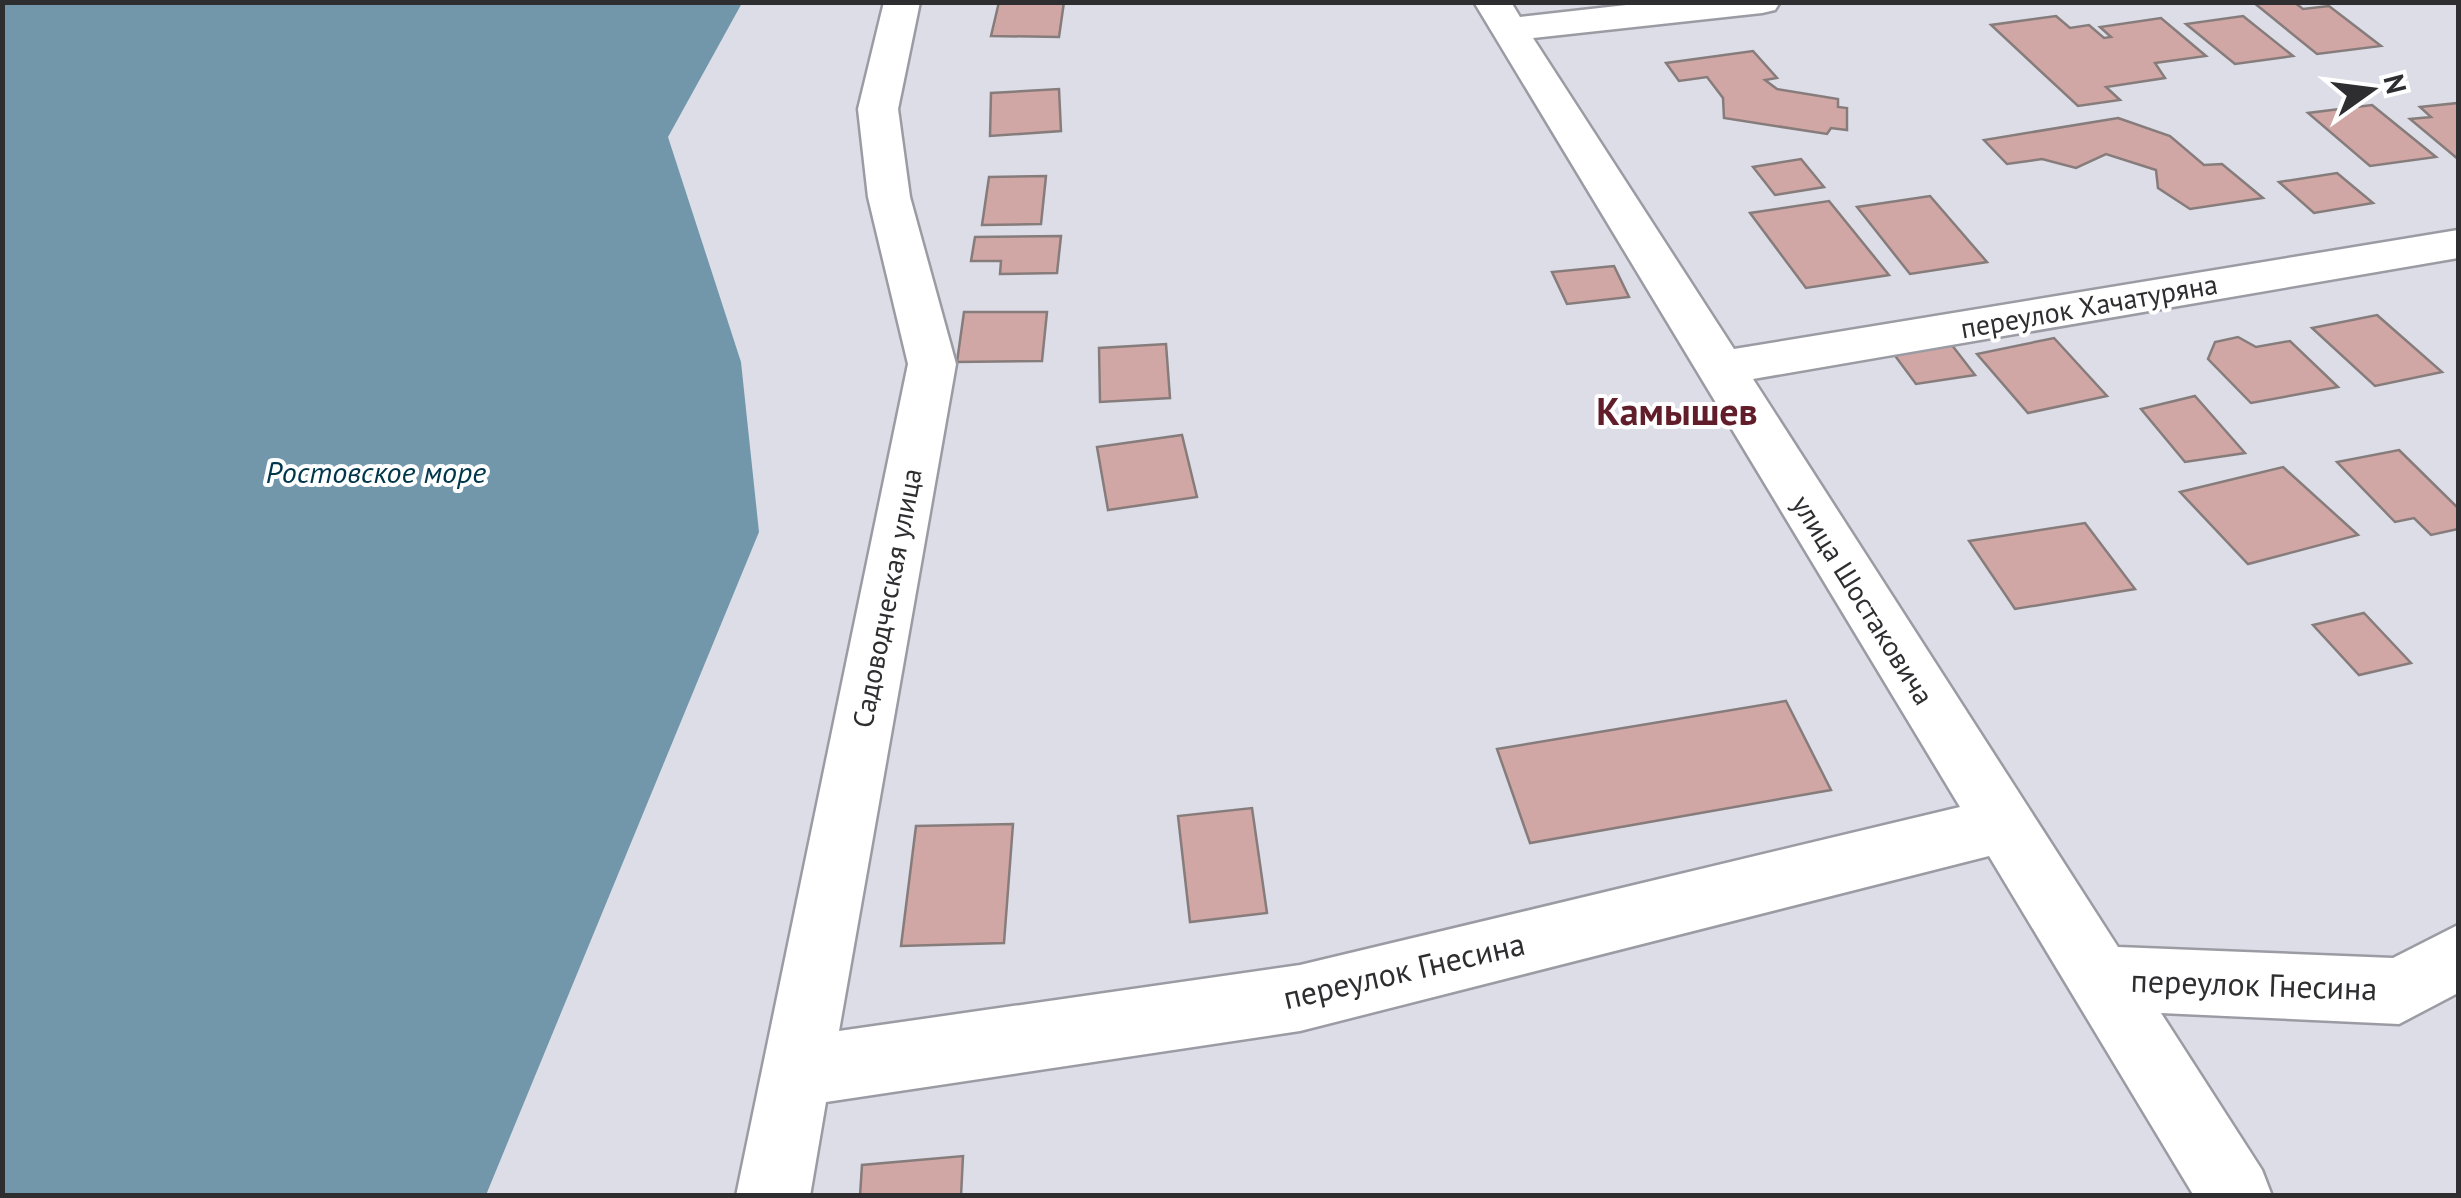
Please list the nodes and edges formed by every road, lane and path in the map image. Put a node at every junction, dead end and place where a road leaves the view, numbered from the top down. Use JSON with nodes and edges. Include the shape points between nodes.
{"nodes":[{"id":1,"x":902,"y":2,"type":"edge"},
{"id":2,"x":1762,"y":2,"type":"edge"},
{"id":3,"x":1500,"y":16,"type":"edge"},
{"id":4,"x":2458,"y":244,"type":"edge"},
{"id":5,"x":1720,"y":368,"type":"junction"},
{"id":6,"x":2002,"y":825,"type":"junction"},
{"id":7,"x":2458,"y":957,"type":"edge"},
{"id":8,"x":2100,"y":978,"type":"junction"},
{"id":9,"x":796,"y":1072,"type":"junction"},
{"id":10,"x":773,"y":1196,"type":"edge"},
{"id":11,"x":2236,"y":1196,"type":"edge"}],
"edges":[{"from":1,"to":9,"type":"street","name":"Садоводческая улица","via":[[878,109],[889,197],[932,364]]},
{"from":2,"to":3,"type":"street"},
{"from":3,"to":5,"type":"street","name":"улица Шостаковича"},
{"from":4,"to":5,"type":"street","name":"переулок Хачатуряна"},
{"from":5,"to":6,"type":"street","name":"улица Шостаковича"},
{"from":6,"to":8,"type":"street","name":"улица Шостаковича"},
{"from":6,"to":9,"type":"street","name":"переулок Гнесина","via":[[1300,998]]},
{"from":7,"to":8,"type":"street","name":"переулок Гнесина","via":[[2398,991]]},
{"from":8,"to":11,"type":"street","name":"улица Шостаковича"},
{"from":9,"to":10,"type":"street","name":"Садоводческая улица"}]}
